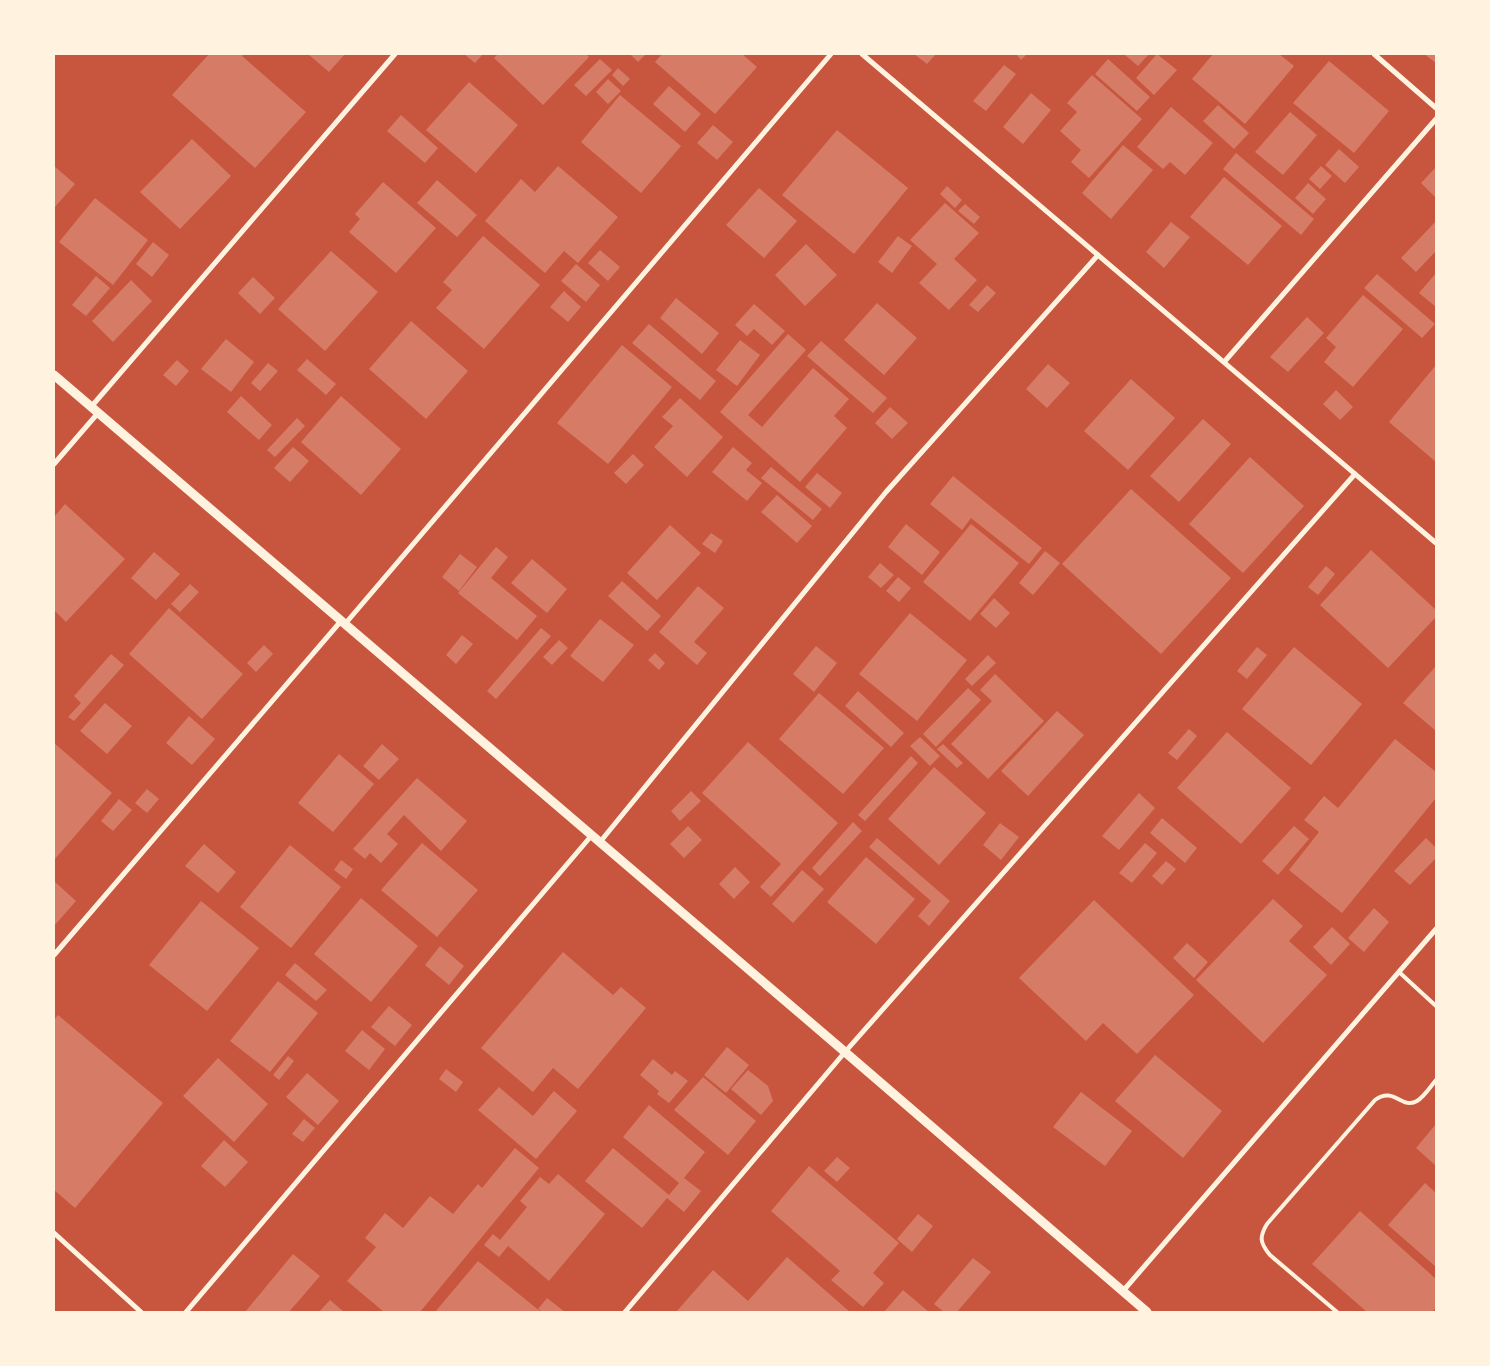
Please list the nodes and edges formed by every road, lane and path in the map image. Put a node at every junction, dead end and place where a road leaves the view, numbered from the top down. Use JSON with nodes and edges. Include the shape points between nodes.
{"nodes":[{"id":1,"x":395,"y":54,"type":"edge"},
{"id":2,"x":831,"y":54,"type":"edge"},
{"id":3,"x":862,"y":54,"type":"edge"},
{"id":4,"x":1374,"y":54,"type":"edge"},
{"id":5,"x":1436,"y":108,"type":"edge"},
{"id":6,"x":1436,"y":118,"type":"edge"},
{"id":7,"x":1098,"y":255,"type":"junction"},
{"id":8,"x":1225,"y":362,"type":"junction"},
{"id":9,"x":54,"y":375,"type":"edge"},
{"id":10,"x":95,"y":410,"type":"junction"},
{"id":11,"x":54,"y":464,"type":"edge"},
{"id":12,"x":1355,"y":474,"type":"junction"},
{"id":13,"x":1436,"y":543,"type":"edge"},
{"id":14,"x":343,"y":622,"type":"junction"},
{"id":15,"x":592,"y":835,"type":"junction"},
{"id":16,"x":600,"y":842,"type":"junction"},
{"id":17,"x":1436,"y":928,"type":"edge"},
{"id":18,"x":54,"y":955,"type":"edge"},
{"id":19,"x":1400,"y":972,"type":"junction"},
{"id":20,"x":1436,"y":1006,"type":"edge"},
{"id":21,"x":845,"y":1052,"type":"junction"},
{"id":22,"x":1436,"y":1080,"type":"edge"},
{"id":23,"x":54,"y":1235,"type":"edge"},
{"id":24,"x":1123,"y":1291,"type":"junction"},
{"id":25,"x":141,"y":1312,"type":"edge"},
{"id":26,"x":186,"y":1312,"type":"edge"},
{"id":27,"x":625,"y":1312,"type":"edge"},
{"id":28,"x":1147,"y":1312,"type":"edge"},
{"id":29,"x":1337,"y":1312,"type":"edge"}],
"edges":[{"from":1,"to":10,"type":"street"},
{"from":2,"to":14,"type":"street"},
{"from":3,"to":7,"type":"street"},
{"from":4,"to":5,"type":"street"},
{"from":6,"to":8,"type":"street"},
{"from":7,"to":8,"type":"street"},
{"from":7,"to":16,"type":"street","via":[[886,492]]},
{"from":8,"to":12,"type":"street"},
{"from":9,"to":10,"type":"street"},
{"from":10,"to":11,"type":"street"},
{"from":10,"to":14,"type":"street"},
{"from":12,"to":13,"type":"street"},
{"from":12,"to":21,"type":"street"},
{"from":14,"to":15,"type":"street"},
{"from":14,"to":18,"type":"street"},
{"from":15,"to":16,"type":"street"},
{"from":15,"to":26,"type":"street"},
{"from":16,"to":21,"type":"street"},
{"from":17,"to":19,"type":"street"},
{"from":19,"to":20,"type":"lane"},
{"from":19,"to":24,"type":"street"},
{"from":21,"to":24,"type":"street"},
{"from":21,"to":27,"type":"street"},
{"from":22,"to":29,"type":"lane","via":[[1417,1101],[1411,1103],[1386,1094],[1375,1100],[1262,1232],[1261,1240],[1270,1255]]},
{"from":23,"to":25,"type":"street"},
{"from":24,"to":28,"type":"street"}]}
